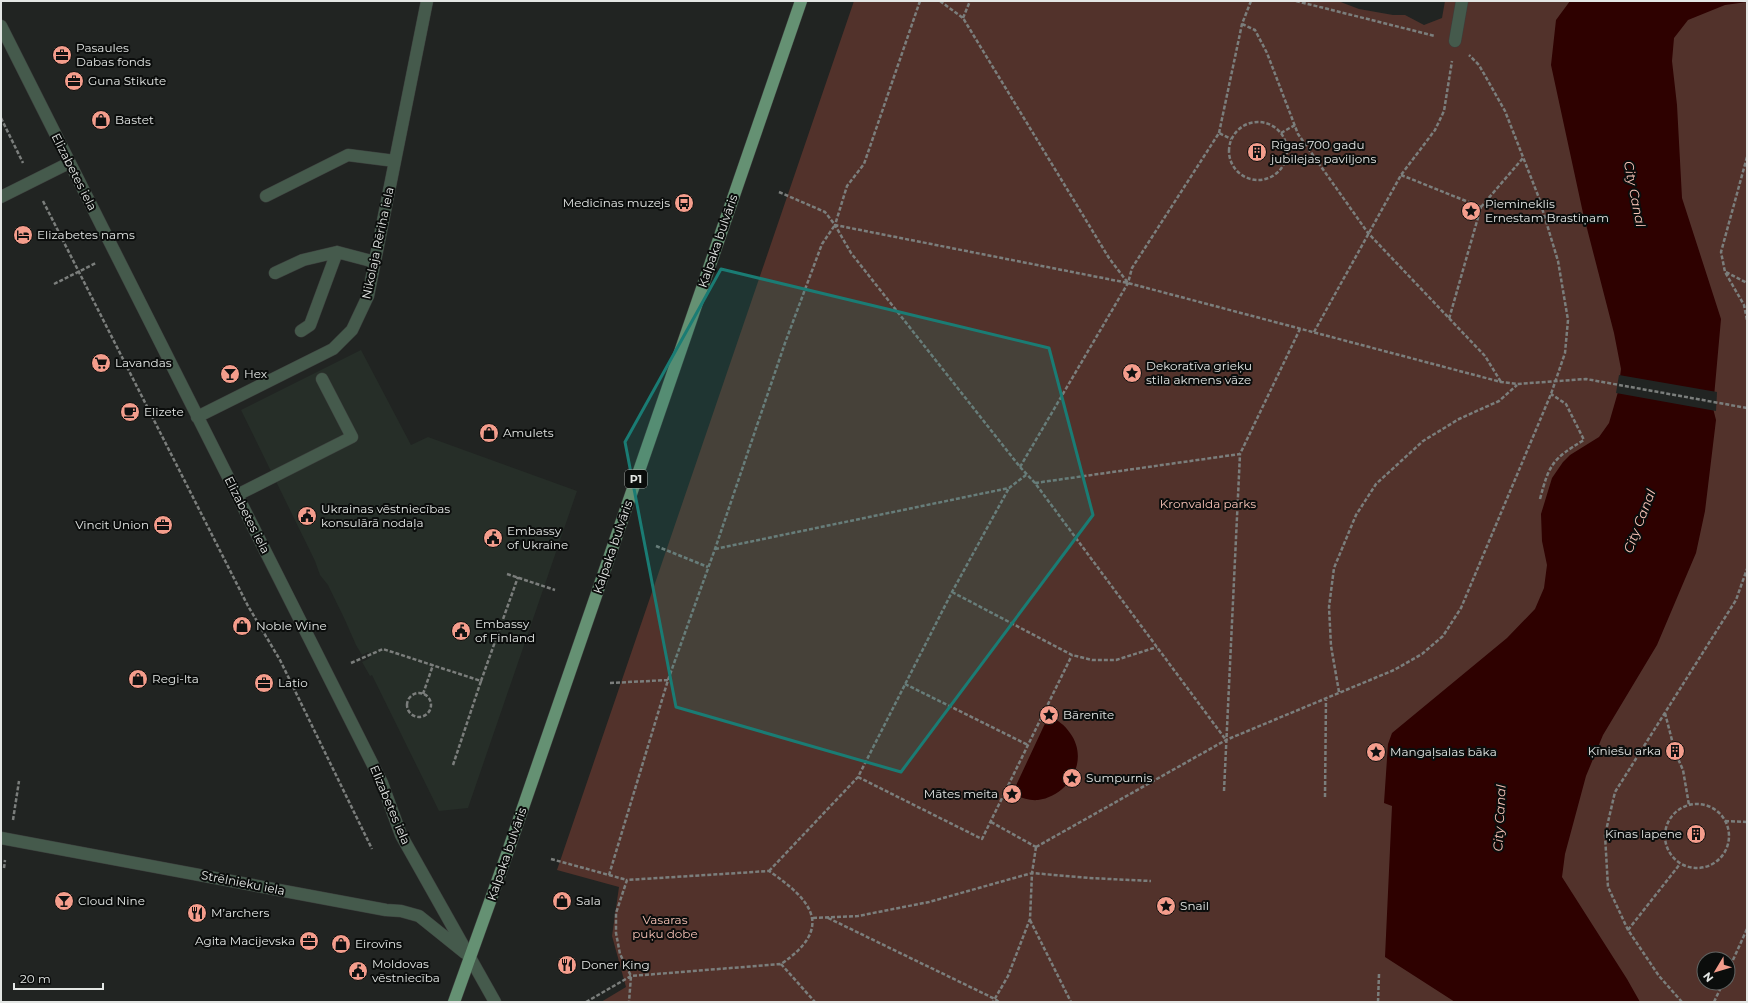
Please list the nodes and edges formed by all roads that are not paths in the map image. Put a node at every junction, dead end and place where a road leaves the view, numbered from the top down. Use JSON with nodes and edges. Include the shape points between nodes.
{"nodes":[{"id":1,"x":427,"y":1,"type":"edge"},
{"id":2,"x":801,"y":1,"type":"edge"},
{"id":3,"x":1462,"y":1,"type":"edge"},
{"id":4,"x":1,"y":26,"type":"edge"},
{"id":5,"x":1455,"y":41,"type":"road end"},
{"id":6,"x":395,"y":161,"type":"junction"},
{"id":7,"x":69,"y":163,"type":"junction"},
{"id":8,"x":266,"y":196,"type":"dead end"},
{"id":9,"x":1,"y":197,"type":"edge"},
{"id":10,"x":337,"y":252,"type":"junction"},
{"id":11,"x":375,"y":262,"type":"junction"},
{"id":12,"x":275,"y":273,"type":"dead end"},
{"id":13,"x":302,"y":331,"type":"dead end"},
{"id":14,"x":322,"y":379,"type":"dead end"},
{"id":15,"x":197,"y":417,"type":"junction"},
{"id":16,"x":237,"y":495,"type":"junction"},
{"id":17,"x":5,"y":839,"type":"edge"},
{"id":18,"x":471,"y":957,"type":"junction"},
{"id":19,"x":454,"y":1002,"type":"edge"},
{"id":20,"x":495,"y":1002,"type":"edge"}],
"edges":[{"from":1,"to":6,"type":"street","name":"Nikolaja Rēriha iela"},
{"from":2,"to":18,"type":"main road","name":"Kalpaka bulvāris","number":"P1"},
{"from":3,"to":5,"type":"street"},
{"from":4,"to":7,"type":"street","name":"Elizabetes iela"},
{"from":6,"to":8,"type":"street","via":[[348,155]]},
{"from":6,"to":11,"type":"street","name":"Nikolaja Rēriha iela"},
{"from":7,"to":9,"type":"street"},
{"from":7,"to":15,"type":"street","name":"Elizabetes iela"},
{"from":10,"to":11,"type":"street"},
{"from":10,"to":12,"type":"street","via":[[303,260]]},
{"from":10,"to":13,"type":"street","via":[[310,325]]},
{"from":11,"to":15,"type":"street","name":"Nikolaja Rēriha iela","via":[[368,296],[352,330],[333,348]]},
{"from":14,"to":16,"type":"street","via":[[352,437]]},
{"from":15,"to":16,"type":"street","name":"Elizabetes iela"},
{"from":16,"to":18,"type":"street","name":"Elizabetes iela","via":[[382,783],[401,835]]},
{"from":17,"to":18,"type":"street","name":"Strēlnieku iela","via":[[386,910],[401,910],[419,916]]},
{"from":18,"to":19,"type":"main road","number":"P1"},
{"from":18,"to":20,"type":"street","name":"Elizabetes iela"}]}
